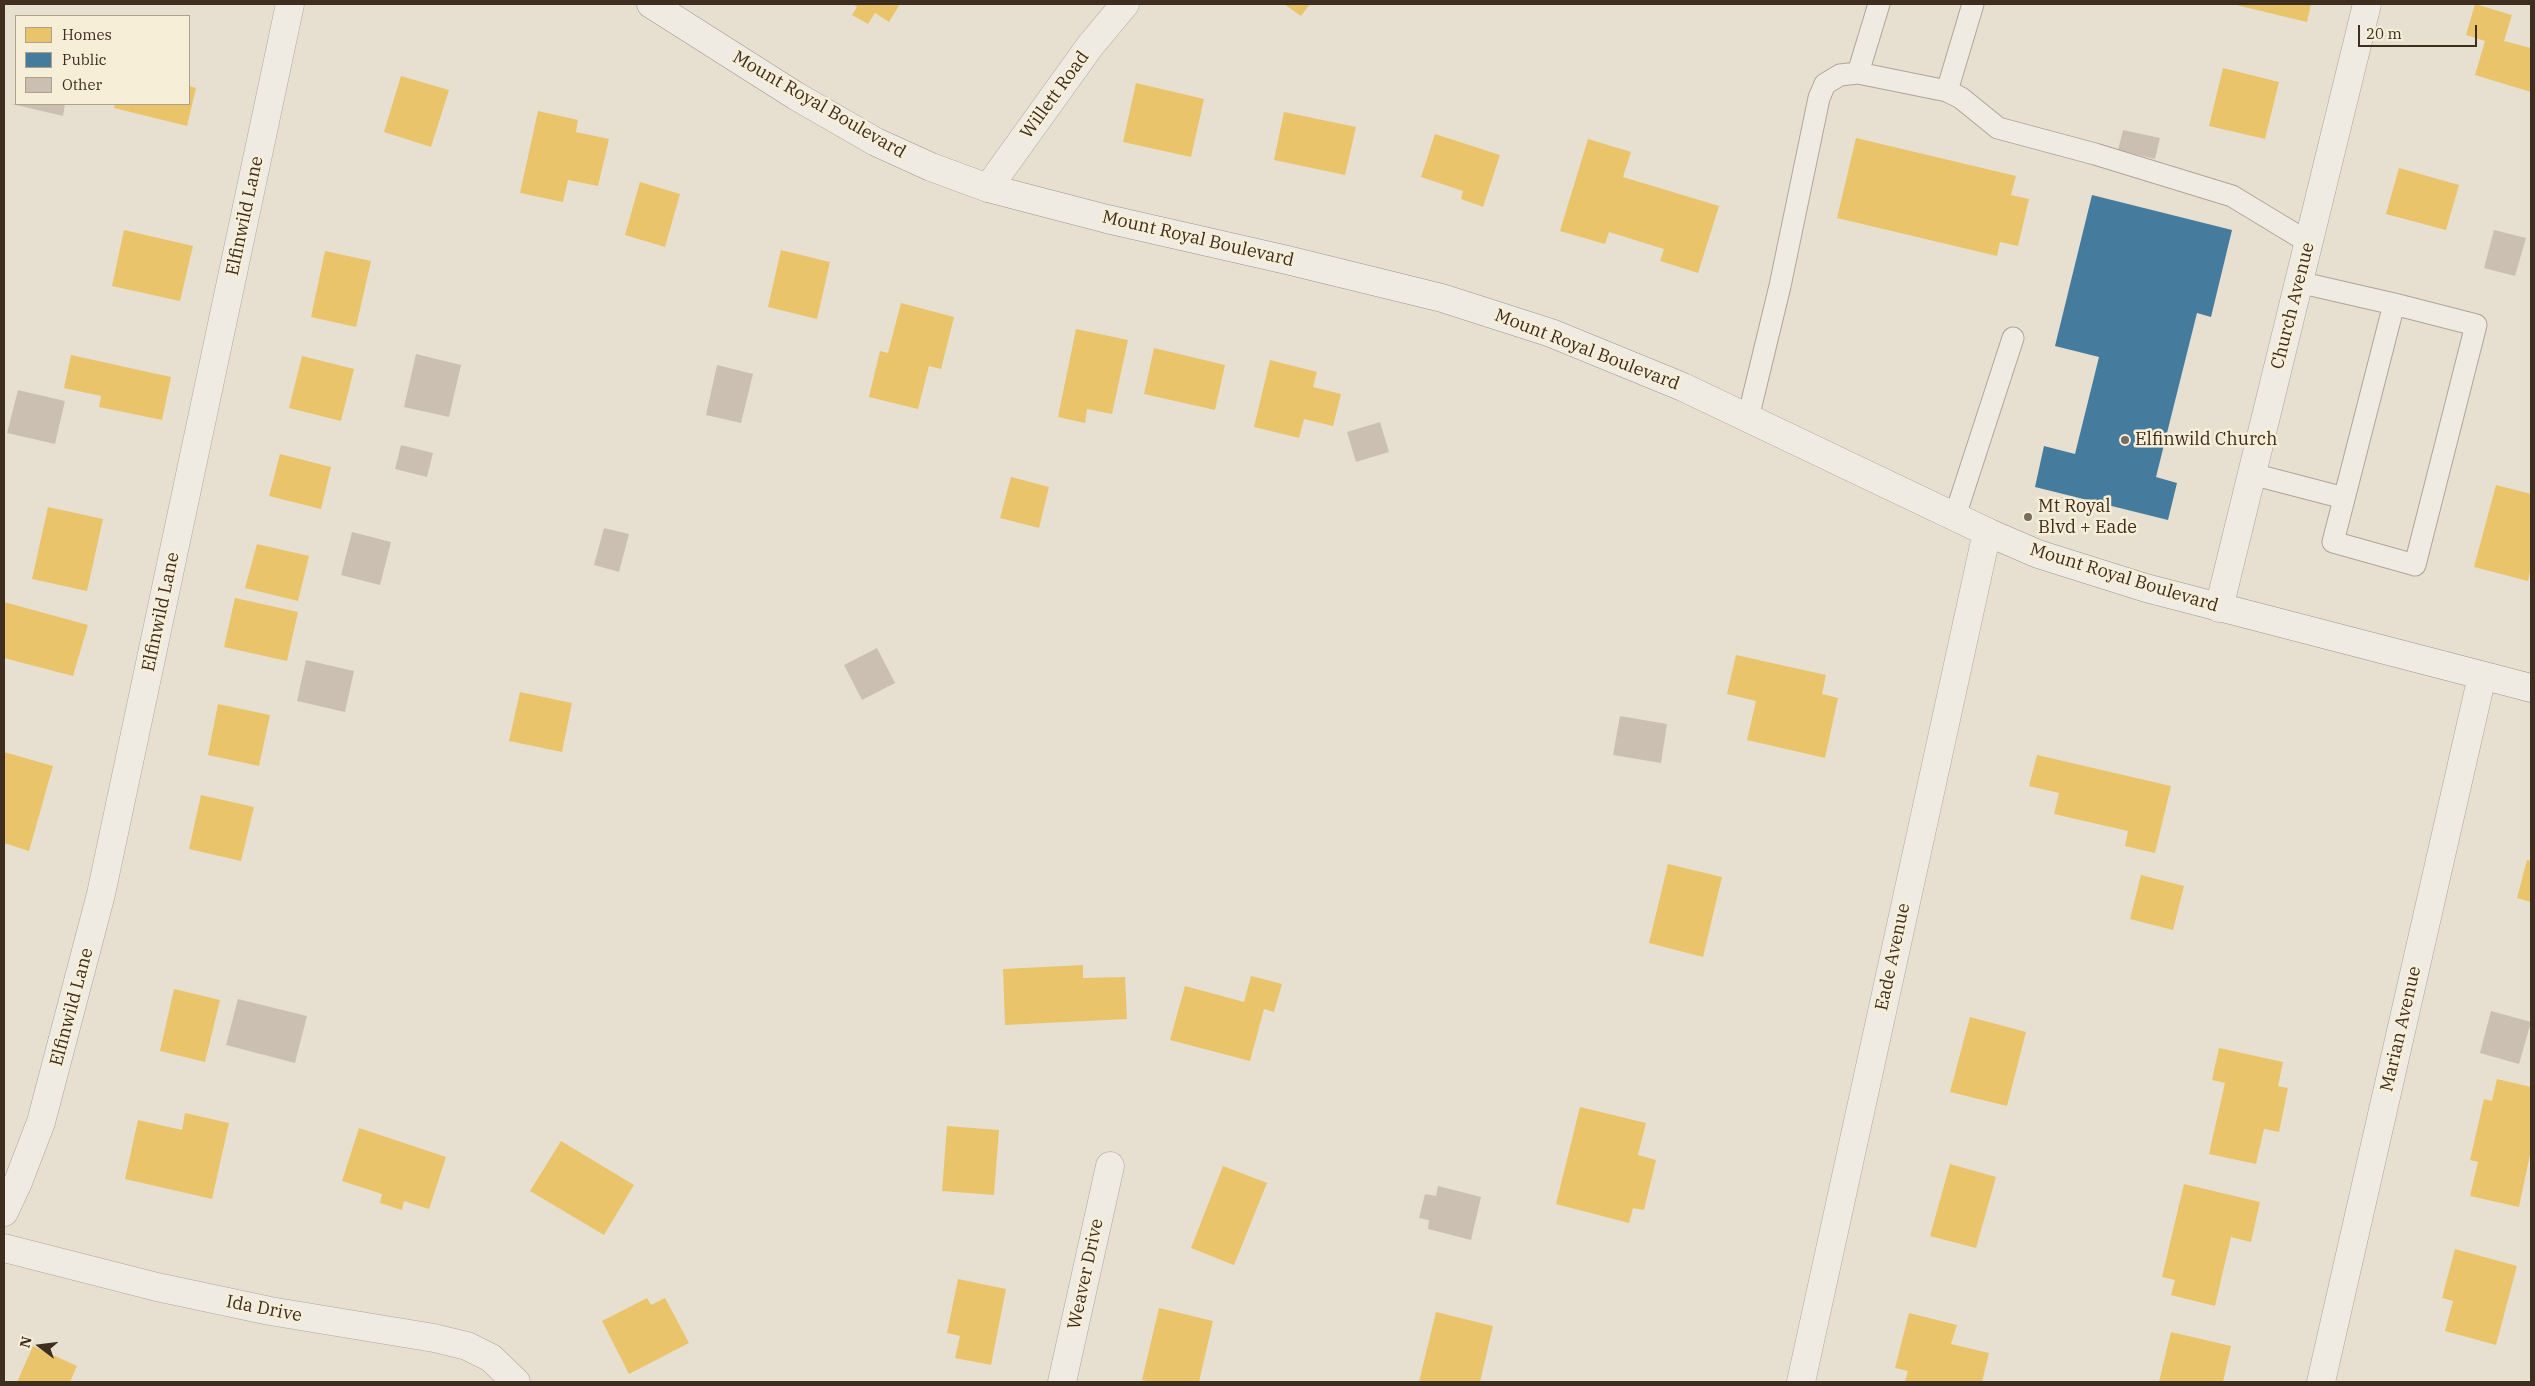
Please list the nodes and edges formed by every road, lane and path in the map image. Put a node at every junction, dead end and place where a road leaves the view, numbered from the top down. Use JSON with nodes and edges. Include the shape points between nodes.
{"nodes":[{"id":1,"x":290,"y":4,"type":"edge"},
{"id":2,"x":651,"y":4,"type":"edge"},
{"id":3,"x":1125,"y":4,"type":"edge"},
{"id":4,"x":1879,"y":4,"type":"edge"},
{"id":5,"x":1973,"y":4,"type":"edge"},
{"id":6,"x":2367,"y":4,"type":"edge"},
{"id":7,"x":1858,"y":73,"type":"junction"},
{"id":8,"x":1947,"y":91,"type":"junction"},
{"id":9,"x":988,"y":188,"type":"junction"},
{"id":10,"x":2308,"y":242,"type":"junction"},
{"id":11,"x":2298,"y":282,"type":"junction"},
{"id":12,"x":2394,"y":304,"type":"junction"},
{"id":13,"x":2013,"y":338,"type":"dead end"},
{"id":14,"x":1748,"y":418,"type":"junction"},
{"id":15,"x":2252,"y":474,"type":"junction"},
{"id":16,"x":2344,"y":498,"type":"junction"},
{"id":17,"x":1955,"y":516,"type":"junction"},
{"id":18,"x":1987,"y":532,"type":"junction"},
{"id":19,"x":2219,"y":608,"type":"junction"},
{"id":20,"x":2482,"y":676,"type":"junction"},
{"id":21,"x":2531,"y":688,"type":"edge"},
{"id":22,"x":1110,"y":1166,"type":"dead end"},
{"id":23,"x":4,"y":1212,"type":"edge"},
{"id":24,"x":4,"y":1248,"type":"edge"},
{"id":25,"x":516,"y":1382,"type":"edge"},
{"id":26,"x":1062,"y":1382,"type":"edge"},
{"id":27,"x":1801,"y":1382,"type":"edge"},
{"id":28,"x":2321,"y":1382,"type":"edge"}],
"edges":[{"from":1,"to":23,"type":"street","name":"Elfinwild Lane","via":[[101,894],[41,1122]]},
{"from":2,"to":9,"type":"street","name":"Mount Royal Boulevard","via":[[796,96],[876,142]]},
{"from":3,"to":9,"type":"street","name":"Willett Road","via":[[1090,46]]},
{"from":4,"to":7,"type":"lane"},
{"from":5,"to":8,"type":"lane"},
{"from":6,"to":10,"type":"street","name":"Church Avenue"},
{"from":7,"to":8,"type":"lane"},
{"from":7,"to":14,"type":"lane","via":[[1840,74],[1826,84],[1819,98],[1780,286]]},
{"from":8,"to":10,"type":"lane","via":[[1962,98],[1998,128],[2232,196]]},
{"from":9,"to":14,"type":"street","name":"Mount Royal Boulevard","via":[[1442,298],[1551,333],[1684,387]]},
{"from":10,"to":11,"type":"street","name":"Church Avenue"},
{"from":11,"to":12,"type":"lane"},
{"from":11,"to":15,"type":"street","name":"Church Avenue"},
{"from":12,"to":16,"type":"lane"},
{"from":12,"to":16,"type":"lane","via":[[2476,325],[2415,565],[2333,542]]},
{"from":13,"to":17,"type":"lane"},
{"from":14,"to":17,"type":"street","name":"Mount Royal Boulevard"},
{"from":15,"to":16,"type":"lane"},
{"from":15,"to":19,"type":"street","name":"Church Avenue"},
{"from":17,"to":18,"type":"street","name":"Mount Royal Boulevard"},
{"from":18,"to":19,"type":"street","name":"Mount Royal Boulevard","via":[[2038,554]]},
{"from":18,"to":27,"type":"street","name":"Eade Avenue"},
{"from":19,"to":20,"type":"street","name":"Mount Royal Boulevard"},
{"from":20,"to":21,"type":"street","name":"Mount Royal Boulevard"},
{"from":20,"to":28,"type":"street","name":"Marian Avenue"},
{"from":22,"to":26,"type":"street","name":"Weaver Drive"},
{"from":24,"to":25,"type":"street","name":"Ida Drive","via":[[251,1307],[467,1346],[491,1358]]}]}
